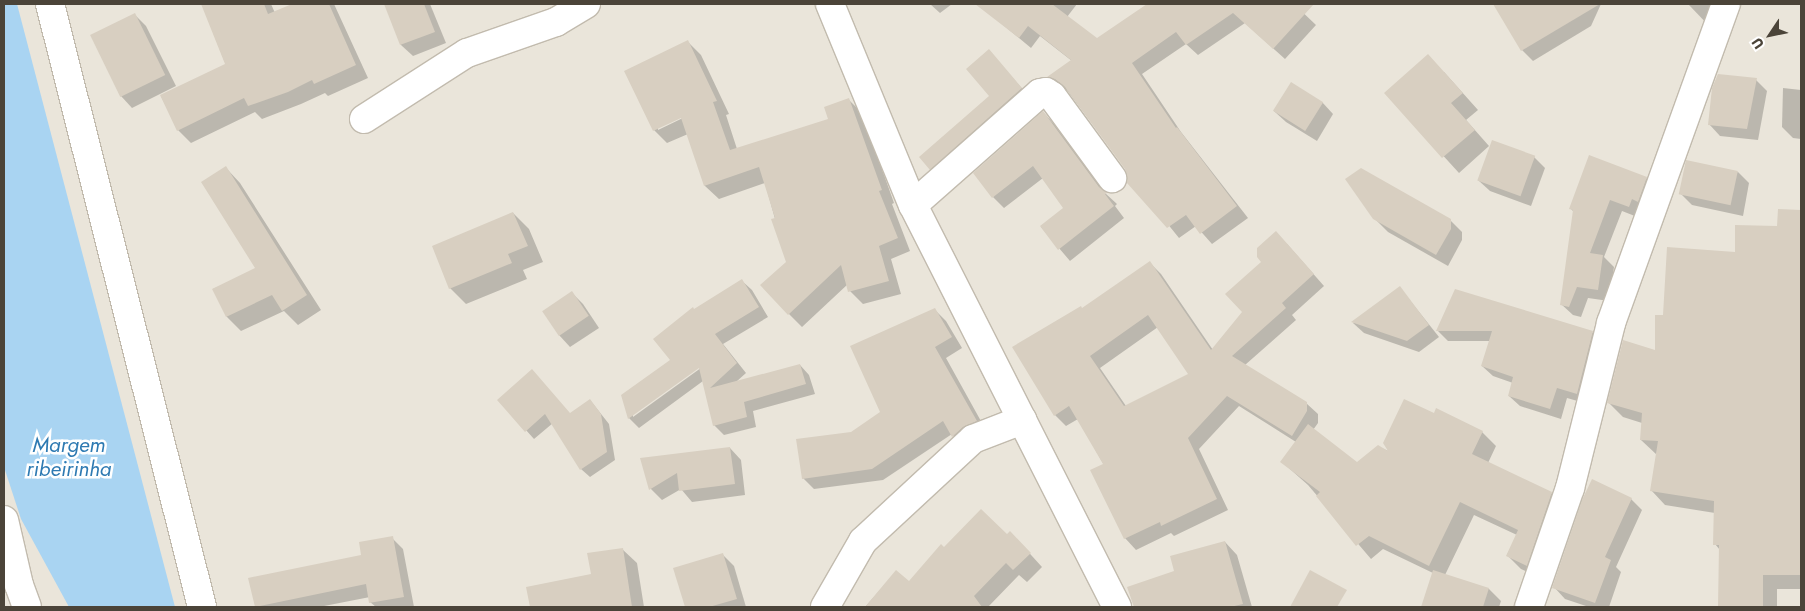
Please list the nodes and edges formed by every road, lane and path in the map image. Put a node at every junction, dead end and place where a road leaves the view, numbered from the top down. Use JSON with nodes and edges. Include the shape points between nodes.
{"nodes":[{"id":1,"x":50,"y":4,"type":"edge"},
{"id":2,"x":586,"y":4,"type":"edge"},
{"id":3,"x":830,"y":4,"type":"edge"},
{"id":4,"x":1726,"y":4,"type":"edge"},
{"id":5,"x":364,"y":119,"type":"dead end"},
{"id":6,"x":1112,"y":178,"type":"dead end"},
{"id":7,"x":914,"y":205,"type":"junction"},
{"id":8,"x":1022,"y":420,"type":"junction"},
{"id":9,"x":4,"y":520,"type":"edge"},
{"id":10,"x":27,"y":607,"type":"edge"},
{"id":11,"x":202,"y":607,"type":"edge"},
{"id":12,"x":824,"y":607,"type":"edge"},
{"id":13,"x":1117,"y":607,"type":"edge"},
{"id":14,"x":1529,"y":607,"type":"edge"}],
"edges":[{"from":1,"to":11,"type":"street"},
{"from":2,"to":5,"type":"street","via":[[556,22],[467,53]]},
{"from":3,"to":7,"type":"street"},
{"from":4,"to":14,"type":"street","via":[[1612,323],[1570,488]]},
{"from":6,"to":7,"type":"street","via":[[1046,92],[1040,93]]},
{"from":7,"to":8,"type":"street"},
{"from":8,"to":12,"type":"street","via":[[973,439],[863,541]]},
{"from":8,"to":13,"type":"street"},
{"from":9,"to":10,"type":"street"}]}
